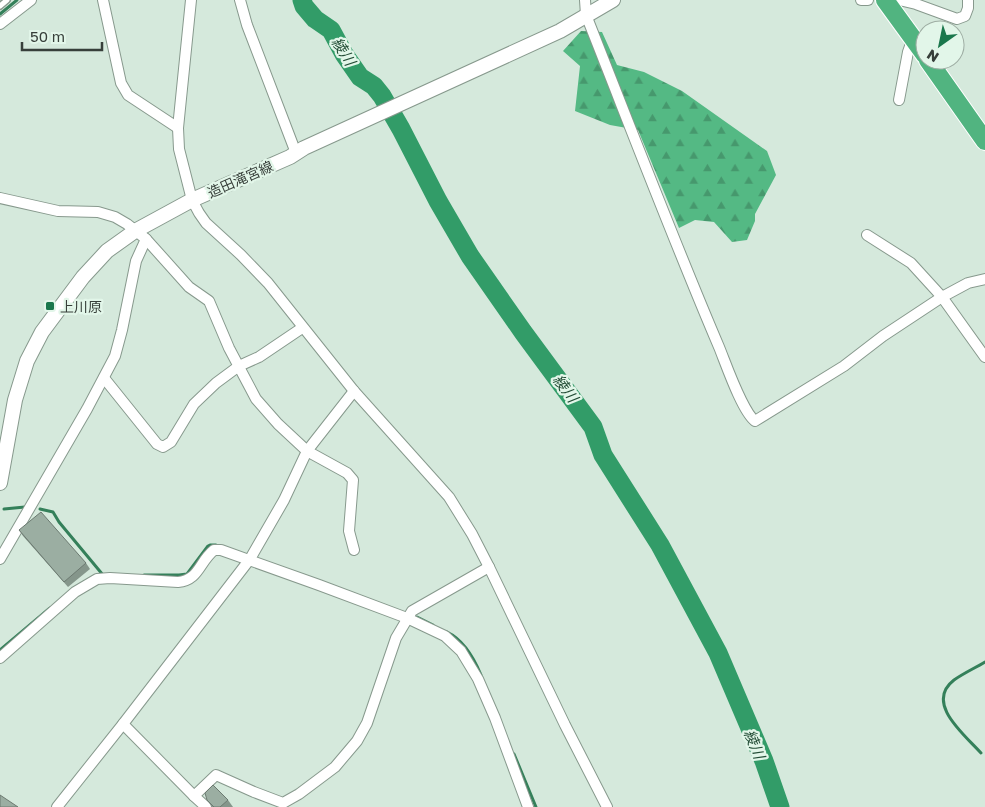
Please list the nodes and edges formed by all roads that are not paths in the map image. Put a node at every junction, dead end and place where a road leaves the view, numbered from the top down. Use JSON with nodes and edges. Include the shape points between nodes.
{"nodes":[{"id":1,"x":7,"y":0,"type":"edge"},
{"id":2,"x":31,"y":0,"type":"edge"},
{"id":3,"x":103,"y":0,"type":"edge"},
{"id":4,"x":191,"y":0,"type":"edge"},
{"id":5,"x":240,"y":0,"type":"edge"},
{"id":6,"x":585,"y":0,"type":"edge"},
{"id":7,"x":613,"y":0,"type":"edge"},
{"id":8,"x":861,"y":0,"type":"edge"},
{"id":9,"x":868,"y":0,"type":"edge"},
{"id":10,"x":968,"y":0,"type":"edge"},
{"id":11,"x":886,"y":1,"type":"edge"},
{"id":12,"x":0,"y":6,"type":"edge"},
{"id":13,"x":586,"y":15,"type":"junction"},
{"id":14,"x":0,"y":24,"type":"edge"},
{"id":15,"x":913,"y":38,"type":"junction"},
{"id":16,"x":915,"y":41,"type":"edge"},
{"id":17,"x":935,"y":70,"type":"edge"},
{"id":18,"x":899,"y":100,"type":"dead end"},
{"id":19,"x":178,"y":128,"type":"junction"},
{"id":20,"x":985,"y":141,"type":"edge"},
{"id":21,"x":296,"y":153,"type":"junction"},
{"id":22,"x":0,"y":198,"type":"edge"},
{"id":23,"x":192,"y":200,"type":"junction"},
{"id":24,"x":140,"y":235,"type":"junction"},
{"id":25,"x":867,"y":235,"type":"dead end"},
{"id":26,"x":985,"y":279,"type":"edge"},
{"id":27,"x":942,"y":297,"type":"junction"},
{"id":28,"x":302,"y":328,"type":"junction"},
{"id":29,"x":985,"y":357,"type":"edge"},
{"id":30,"x":239,"y":366,"type":"junction"},
{"id":31,"x":104,"y":378,"type":"junction"},
{"id":32,"x":354,"y":391,"type":"junction"},
{"id":33,"x":308,"y":451,"type":"junction"},
{"id":34,"x":0,"y":482,"type":"edge"},
{"id":35,"x":354,"y":550,"type":"dead end"},
{"id":36,"x":0,"y":559,"type":"edge"},
{"id":37,"x":250,"y":559,"type":"junction"},
{"id":38,"x":489,"y":567,"type":"junction"},
{"id":39,"x":406,"y":618,"type":"junction"},
{"id":40,"x":0,"y":658,"type":"edge"},
{"id":41,"x":123,"y":724,"type":"junction"},
{"id":42,"x":194,"y":796,"type":"junction"},
{"id":43,"x":57,"y":807,"type":"edge"},
{"id":44,"x":206,"y":807,"type":"edge"},
{"id":45,"x":528,"y":807,"type":"edge"},
{"id":46,"x":607,"y":807,"type":"edge"}],
"edges":[{"from":1,"to":12,"type":"lane"},
{"from":2,"to":14,"type":"street"},
{"from":3,"to":19,"type":"street","via":[[121,83],[128,95]]},
{"from":4,"to":19,"type":"street"},
{"from":5,"to":21,"type":"street"},
{"from":6,"to":13,"type":"street"},
{"from":7,"to":13,"type":"main road","name":"造田滝宮線"},
{"from":8,"to":9,"type":"street"},
{"from":10,"to":11,"type":"street","via":[[965,16],[957,19],[916,4]]},
{"from":11,"to":15,"type":"highway"},
{"from":13,"to":21,"type":"main road","name":"造田滝宮線","via":[[560,32]]},
{"from":13,"to":27,"type":"street","via":[[711,329],[750,417],[755,421],[844,366]]},
{"from":15,"to":16,"type":"highway"},
{"from":15,"to":18,"type":"street"},
{"from":17,"to":20,"type":"highway"},
{"from":19,"to":23,"type":"street","via":[[179,149]]},
{"from":21,"to":23,"type":"main road","name":"造田滝宮線"},
{"from":22,"to":24,"type":"street","via":[[58,211],[98,212],[127,224]]},
{"from":23,"to":24,"type":"main road","name":"造田滝宮線"},
{"from":23,"to":28,"type":"street","via":[[206,223],[268,283]]},
{"from":24,"to":30,"type":"street","via":[[189,287],[209,301]]},
{"from":24,"to":31,"type":"street","via":[[122,330],[115,356]]},
{"from":24,"to":34,"type":"main road","name":"造田滝宮線","via":[[107,251],[42,332],[20,383]]},
{"from":25,"to":27,"type":"street","via":[[911,263]]},
{"from":26,"to":27,"type":"street","via":[[968,283]]},
{"from":27,"to":29,"type":"street"},
{"from":28,"to":30,"type":"street","via":[[259,357]]},
{"from":28,"to":32,"type":"street"},
{"from":30,"to":31,"type":"street","via":[[194,404],[171,442],[163,447],[157,444]]},
{"from":30,"to":33,"type":"street","via":[[256,399]]},
{"from":31,"to":36,"type":"street"},
{"from":32,"to":33,"type":"street"},
{"from":32,"to":38,"type":"street","via":[[449,497]]},
{"from":33,"to":35,"type":"street","via":[[347,472],[353,480],[349,531]]},
{"from":33,"to":37,"type":"street"},
{"from":37,"to":39,"type":"street"},
{"from":37,"to":40,"type":"street","via":[[214,550],[187,581],[97,579],[75,592]]},
{"from":37,"to":41,"type":"street"},
{"from":38,"to":39,"type":"street","via":[[420,606]]},
{"from":38,"to":46,"type":"street"},
{"from":39,"to":42,"type":"street","via":[[367,723],[335,767],[283,803],[216,775]]},
{"from":39,"to":45,"type":"street","via":[[445,636],[461,651],[495,718]]},
{"from":41,"to":42,"type":"street"},
{"from":41,"to":43,"type":"street"},
{"from":42,"to":44,"type":"street"}]}
